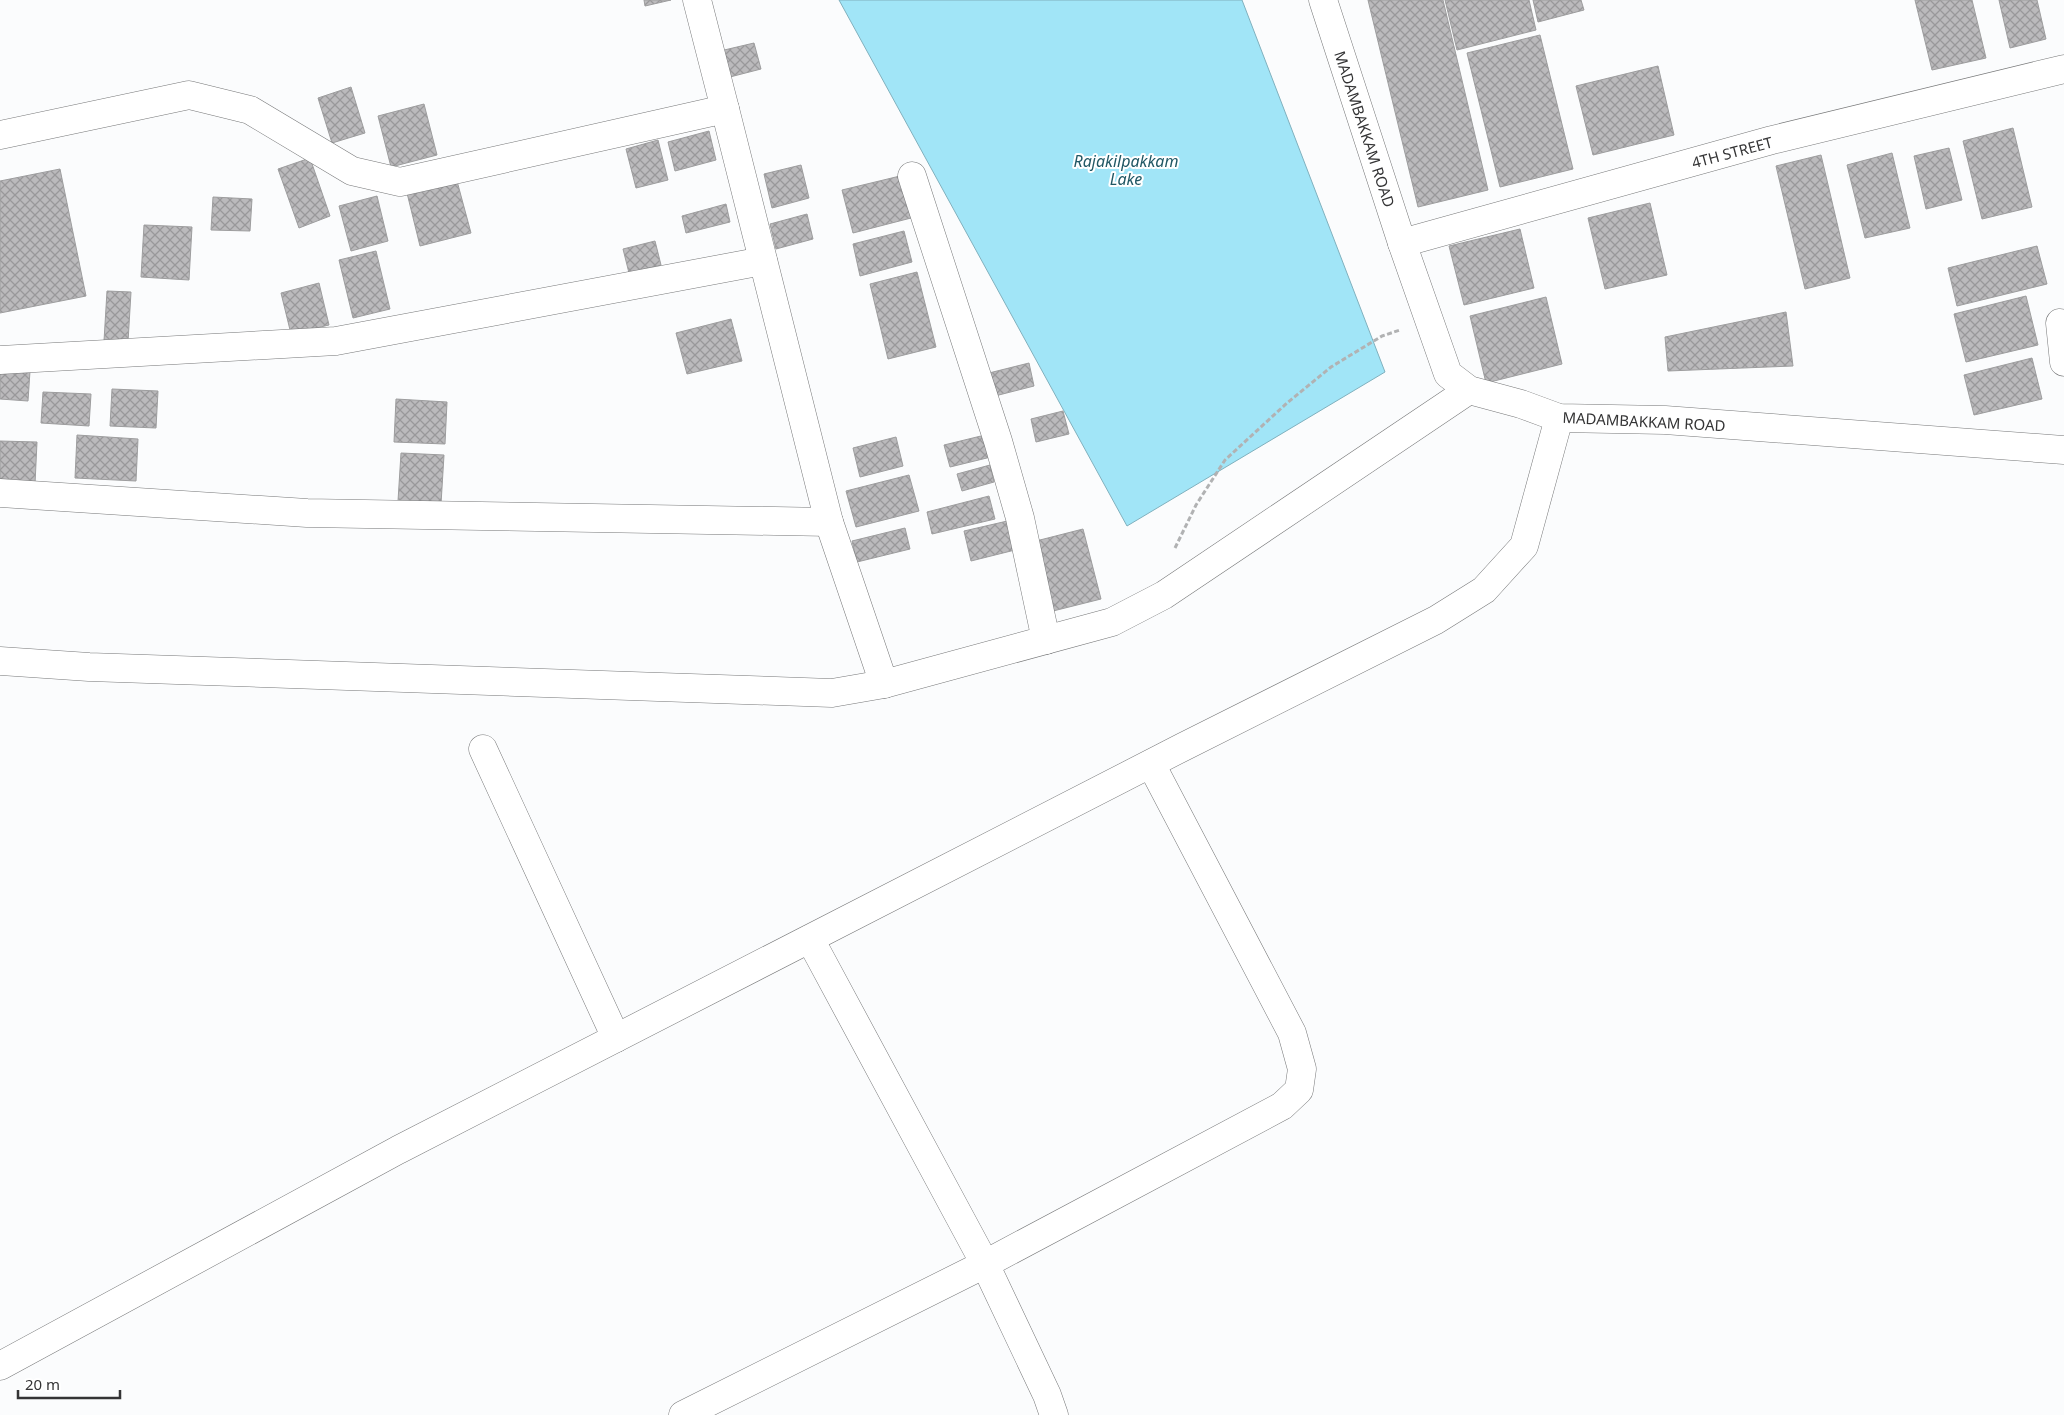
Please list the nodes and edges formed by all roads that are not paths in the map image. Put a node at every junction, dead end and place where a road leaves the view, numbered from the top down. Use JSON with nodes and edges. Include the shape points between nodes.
{"nodes":[{"id":1,"x":697,"y":0,"type":"edge"},
{"id":2,"x":1323,"y":0,"type":"edge"},
{"id":3,"x":2064,"y":69,"type":"edge"},
{"id":4,"x":725,"y":109,"type":"junction"},
{"id":5,"x":0,"y":135,"type":"edge"},
{"id":6,"x":912,"y":176,"type":"dead end"},
{"id":7,"x":1402,"y":243,"type":"junction"},
{"id":8,"x":763,"y":261,"type":"junction"},
{"id":9,"x":2060,"y":323,"type":"dead end"},
{"id":10,"x":0,"y":360,"type":"edge"},
{"id":11,"x":2064,"y":362,"type":"edge"},
{"id":12,"x":1469,"y":390,"type":"junction"},
{"id":13,"x":1559,"y":418,"type":"junction"},
{"id":14,"x":2064,"y":450,"type":"edge"},
{"id":15,"x":0,"y":493,"type":"edge"},
{"id":16,"x":829,"y":522,"type":"junction"},
{"id":17,"x":1046,"y":640,"type":"junction"},
{"id":18,"x":0,"y":661,"type":"edge"},
{"id":19,"x":884,"y":684,"type":"junction"},
{"id":20,"x":483,"y":749,"type":"dead end"},
{"id":21,"x":1151,"y":764,"type":"junction"},
{"id":22,"x":810,"y":938,"type":"junction"},
{"id":23,"x":616,"y":1038,"type":"junction"},
{"id":24,"x":986,"y":1264,"type":"junction"},
{"id":25,"x":0,"y":1366,"type":"edge"},
{"id":26,"x":683,"y":1415,"type":"edge"},
{"id":27,"x":1054,"y":1415,"type":"edge"}],
"edges":[{"from":1,"to":4,"type":"street"},
{"from":2,"to":7,"type":"street","name":"MADAMBAKKAM ROAD"},
{"from":3,"to":7,"type":"street","name":"4TH STREET","via":[[1772,140]]},
{"from":4,"to":5,"type":"street","via":[[400,182],[352,171],[250,110],[189,95]]},
{"from":4,"to":8,"type":"street"},
{"from":6,"to":17,"type":"street","via":[[998,440],[1020,518]]},
{"from":7,"to":12,"type":"street","name":"MADAMBAKKAM ROAD","via":[[1448,374]]},
{"from":8,"to":10,"type":"street","via":[[336,341]]},
{"from":8,"to":16,"type":"street"},
{"from":9,"to":11,"type":"street"},
{"from":12,"to":13,"type":"street","name":"MADAMBAKKAM ROAD"},
{"from":12,"to":17,"type":"street","via":[[1164,595],[1112,622]]},
{"from":13,"to":14,"type":"street","name":"MADAMBAKKAM ROAD","via":[[1665,420]]},
{"from":13,"to":21,"type":"street","via":[[1524,546],[1484,590],[1436,620]]},
{"from":15,"to":16,"type":"street","via":[[306,513]]},
{"from":16,"to":19,"type":"street"},
{"from":17,"to":19,"type":"street"},
{"from":18,"to":19,"type":"street","via":[[89,667],[832,693]]},
{"from":20,"to":23,"type":"street"},
{"from":21,"to":22,"type":"street"},
{"from":21,"to":24,"type":"street","via":[[1292,1033],[1302,1069],[1299,1090],[1282,1106]]},
{"from":22,"to":23,"type":"street"},
{"from":22,"to":24,"type":"street"},
{"from":23,"to":25,"type":"street","via":[[398,1150]]},
{"from":24,"to":26,"type":"street"},
{"from":24,"to":27,"type":"street"}]}
